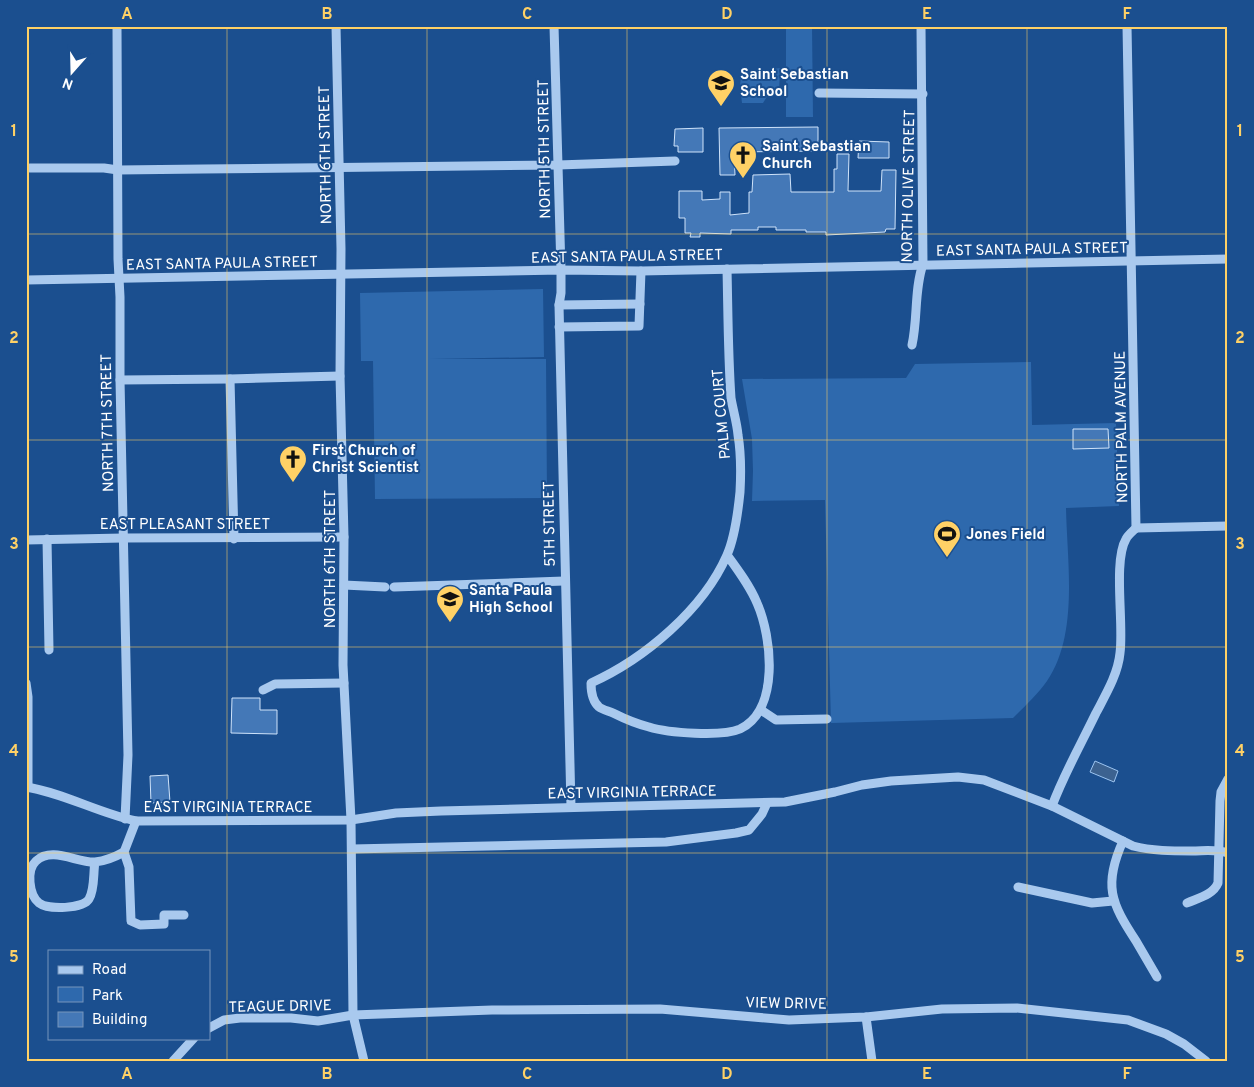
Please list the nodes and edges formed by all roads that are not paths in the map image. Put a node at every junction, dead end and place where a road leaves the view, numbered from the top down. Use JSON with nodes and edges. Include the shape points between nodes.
{"nodes":[{"id":1,"x":117,"y":26,"type":"edge"},
{"id":2,"x":336,"y":26,"type":"edge"},
{"id":3,"x":554,"y":26,"type":"edge"},
{"id":4,"x":922,"y":26,"type":"edge"},
{"id":5,"x":1128,"y":26,"type":"edge"},
{"id":6,"x":819,"y":93,"type":"dead end"},
{"id":7,"x":923,"y":94,"type":"junction"},
{"id":8,"x":675,"y":162,"type":"dead end"},
{"id":9,"x":558,"y":165,"type":"junction"},
{"id":10,"x":338,"y":167,"type":"junction"},
{"id":11,"x":30,"y":168,"type":"dead end"},
{"id":12,"x":118,"y":170,"type":"junction"},
{"id":13,"x":1228,"y":259,"type":"edge"},
{"id":14,"x":1132,"y":261,"type":"junction"},
{"id":15,"x":924,"y":264,"type":"junction"},
{"id":16,"x":727,"y":269,"type":"junction"},
{"id":17,"x":561,"y":270,"type":"junction"},
{"id":18,"x":640,"y":271,"type":"junction"},
{"id":19,"x":341,"y":274,"type":"junction"},
{"id":20,"x":119,"y":278,"type":"junction"},
{"id":21,"x":26,"y":280,"type":"edge"},
{"id":22,"x":640,"y":304,"type":"junction"},
{"id":23,"x":558,"y":305,"type":"junction"},
{"id":24,"x":559,"y":327,"type":"junction"},
{"id":25,"x":912,"y":345,"type":"dead end"},
{"id":26,"x":340,"y":376,"type":"junction"},
{"id":27,"x":230,"y":379,"type":"junction"},
{"id":28,"x":120,"y":380,"type":"junction"},
{"id":29,"x":1228,"y":526,"type":"edge"},
{"id":30,"x":1136,"y":528,"type":"junction"},
{"id":31,"x":344,"y":537,"type":"junction"},
{"id":32,"x":123,"y":538,"type":"junction"},
{"id":33,"x":234,"y":538,"type":"junction"},
{"id":34,"x":47,"y":539,"type":"junction"},
{"id":35,"x":26,"y":540,"type":"edge"},
{"id":36,"x":727,"y":555,"type":"junction"},
{"id":37,"x":564,"y":581,"type":"junction"},
{"id":38,"x":344,"y":585,"type":"junction"},
{"id":39,"x":49,"y":650,"type":"dead end"},
{"id":40,"x":26,"y":683,"type":"edge"},
{"id":41,"x":344,"y":683,"type":"junction"},
{"id":42,"x":263,"y":690,"type":"dead end"},
{"id":43,"x":761,"y":710,"type":"junction"},
{"id":44,"x":827,"y":720,"type":"dead end"},
{"id":45,"x":1228,"y":779,"type":"edge"},
{"id":46,"x":27,"y":787,"type":"edge"},
{"id":47,"x":767,"y":803,"type":"junction"},
{"id":48,"x":1052,"y":806,"type":"junction"},
{"id":49,"x":570,"y":807,"type":"junction"},
{"id":50,"x":125,"y":819,"type":"junction"},
{"id":51,"x":352,"y":820,"type":"junction"},
{"id":52,"x":136,"y":821,"type":"junction"},
{"id":53,"x":1123,"y":841,"type":"junction"},
{"id":54,"x":352,"y":849,"type":"junction"},
{"id":55,"x":1224,"y":851,"type":"edge"},
{"id":56,"x":124,"y":852,"type":"junction"},
{"id":57,"x":95,"y":862,"type":"junction"},
{"id":58,"x":1018,"y":887,"type":"dead end"},
{"id":59,"x":1113,"y":901,"type":"junction"},
{"id":60,"x":1187,"y":903,"type":"dead end"},
{"id":61,"x":184,"y":915,"type":"dead end"},
{"id":62,"x":1157,"y":977,"type":"dead end"},
{"id":63,"x":353,"y":1015,"type":"junction"},
{"id":64,"x":866,"y":1017,"type":"junction"},
{"id":65,"x":210,"y":1027,"type":"edge"},
{"id":66,"x":192,"y":1040,"type":"edge"},
{"id":67,"x":173,"y":1061,"type":"edge"},
{"id":68,"x":364,"y":1061,"type":"edge"},
{"id":69,"x":872,"y":1061,"type":"edge"},
{"id":70,"x":1206,"y":1061,"type":"edge"}],
"edges":[{"from":1,"to":12,"type":"street","name":"NORTH 7TH STREET"},
{"from":2,"to":10,"type":"street","name":"NORTH 6TH STREET"},
{"from":3,"to":9,"type":"street","name":"NORTH 5TH STREET"},
{"from":4,"to":7,"type":"street","name":"NORTH OLIVE STREET"},
{"from":5,"to":14,"type":"street","name":"NORTH PALM AVENUE"},
{"from":6,"to":7,"type":"street"},
{"from":7,"to":15,"type":"street","name":"NORTH OLIVE STREET"},
{"from":8,"to":9,"type":"street"},
{"from":9,"to":10,"type":"street"},
{"from":9,"to":17,"type":"street","name":"NORTH 5TH STREET"},
{"from":10,"to":12,"type":"street"},
{"from":10,"to":19,"type":"street","name":"NORTH 6TH STREET"},
{"from":11,"to":12,"type":"street"},
{"from":12,"to":20,"type":"street","name":"NORTH 7TH STREET"},
{"from":13,"to":14,"type":"street","name":"EAST SANTA PAULA STREET"},
{"from":14,"to":15,"type":"street","name":"EAST SANTA PAULA STREET"},
{"from":14,"to":30,"type":"street","name":"NORTH PALM AVENUE"},
{"from":15,"to":16,"type":"street","name":"EAST SANTA PAULA STREET"},
{"from":15,"to":25,"type":"street","name":"NORTH OLIVE STREET","via":[[918,278]]},
{"from":16,"to":18,"type":"street","name":"EAST SANTA PAULA STREET"},
{"from":16,"to":36,"type":"street","name":"PALM COURT","via":[[732,399],[740,478]]},
{"from":17,"to":18,"type":"street","name":"EAST SANTA PAULA STREET"},
{"from":17,"to":19,"type":"street","name":"EAST SANTA PAULA STREET"},
{"from":17,"to":23,"type":"street","name":"5TH STREET"},
{"from":18,"to":22,"type":"street"},
{"from":19,"to":20,"type":"street","name":"EAST SANTA PAULA STREET"},
{"from":19,"to":26,"type":"street","name":"NORTH 6TH STREET"},
{"from":20,"to":21,"type":"street","name":"EAST SANTA PAULA STREET"},
{"from":20,"to":28,"type":"street","name":"NORTH 7TH STREET"},
{"from":22,"to":23,"type":"street"},
{"from":22,"to":24,"type":"street","via":[[639,326]]},
{"from":23,"to":24,"type":"street","name":"5TH STREET"},
{"from":24,"to":37,"type":"street","name":"5TH STREET"},
{"from":26,"to":27,"type":"street"},
{"from":26,"to":31,"type":"street","name":"NORTH 6TH STREET"},
{"from":27,"to":28,"type":"street"},
{"from":27,"to":33,"type":"street"},
{"from":28,"to":32,"type":"street","name":"NORTH 7TH STREET"},
{"from":29,"to":30,"type":"street"},
{"from":30,"to":48,"type":"street","via":[[1126,537],[1122,548],[1117,667]]},
{"from":31,"to":33,"type":"street","name":"EAST PLEASANT STREET"},
{"from":31,"to":38,"type":"street","name":"NORTH 6TH STREET"},
{"from":32,"to":33,"type":"street","name":"EAST PLEASANT STREET"},
{"from":32,"to":34,"type":"street","name":"EAST PLEASANT STREET"},
{"from":32,"to":50,"type":"street","name":"NORTH 7TH STREET","via":[[128,755]]},
{"from":34,"to":35,"type":"street","name":"EAST PLEASANT STREET"},
{"from":34,"to":39,"type":"street"},
{"from":36,"to":43,"type":"street","via":[[751,591],[768,642],[768,674]]},
{"from":36,"to":43,"type":"street","name":"PALM COURT","via":[[706,590],[676,624],[616,670],[591,683],[590,693],[599,706],[637,723],[658,729],[698,733],[741,728]]},
{"from":37,"to":38,"type":"street","via":[[389,587]]},
{"from":37,"to":49,"type":"street","name":"5TH STREET"},
{"from":38,"to":41,"type":"street","name":"NORTH 6TH STREET"},
{"from":40,"to":46,"type":"street"},
{"from":41,"to":42,"type":"street","via":[[275,684]]},
{"from":41,"to":51,"type":"street","name":"NORTH 6TH STREET"},
{"from":43,"to":44,"type":"street","via":[[776,720]]},
{"from":45,"to":55,"type":"street","via":[[1220,801]]},
{"from":46,"to":50,"type":"street","name":"EAST VIRGINIA TERRACE"},
{"from":47,"to":48,"type":"street","name":"EAST VIRGINIA TERRACE","via":[[786,802],[862,785],[958,777],[984,780]]},
{"from":47,"to":49,"type":"street","name":"EAST VIRGINIA TERRACE"},
{"from":47,"to":54,"type":"street","via":[[749,830],[666,842]]},
{"from":48,"to":53,"type":"street","name":"EAST VIRGINIA TERRACE"},
{"from":49,"to":51,"type":"street","name":"EAST VIRGINIA TERRACE","via":[[396,814]]},
{"from":50,"to":52,"type":"street","name":"EAST VIRGINIA TERRACE"},
{"from":51,"to":52,"type":"street","name":"EAST VIRGINIA TERRACE"},
{"from":51,"to":54,"type":"street","name":"NORTH 6TH STREET"},
{"from":52,"to":56,"type":"street"},
{"from":53,"to":55,"type":"street","name":"EAST VIRGINIA TERRACE","via":[[1144,849]]},
{"from":53,"to":59,"type":"street","via":[[1115,858]]},
{"from":54,"to":63,"type":"street","name":"NORTH 6TH STREET"},
{"from":55,"to":60,"type":"street","via":[[1217,886],[1210,893]]},
{"from":56,"to":57,"type":"street"},
{"from":56,"to":61,"type":"street","via":[[129,867],[131,921],[140,925],[164,924],[164,916]]},
{"from":57,"to":57,"type":"street","via":[[63,856],[41,858],[32,866],[30,876],[34,897],[47,907],[86,903],[92,890]]},
{"from":58,"to":59,"type":"street","via":[[1092,903]]},
{"from":59,"to":62,"type":"street"},
{"from":63,"to":64,"type":"street","name":"VIEW DRIVE","via":[[660,1009],[789,1020]]},
{"from":63,"to":65,"type":"street","name":"TEAGUE DRIVE","via":[[318,1021],[240,1018],[224,1020]]},
{"from":63,"to":68,"type":"street","name":"NORTH 6TH STREET"},
{"from":64,"to":69,"type":"street"},
{"from":64,"to":70,"type":"street","name":"VIEW DRIVE","via":[[991,1007],[1114,1017],[1166,1034]]},
{"from":66,"to":67,"type":"street"}]}
